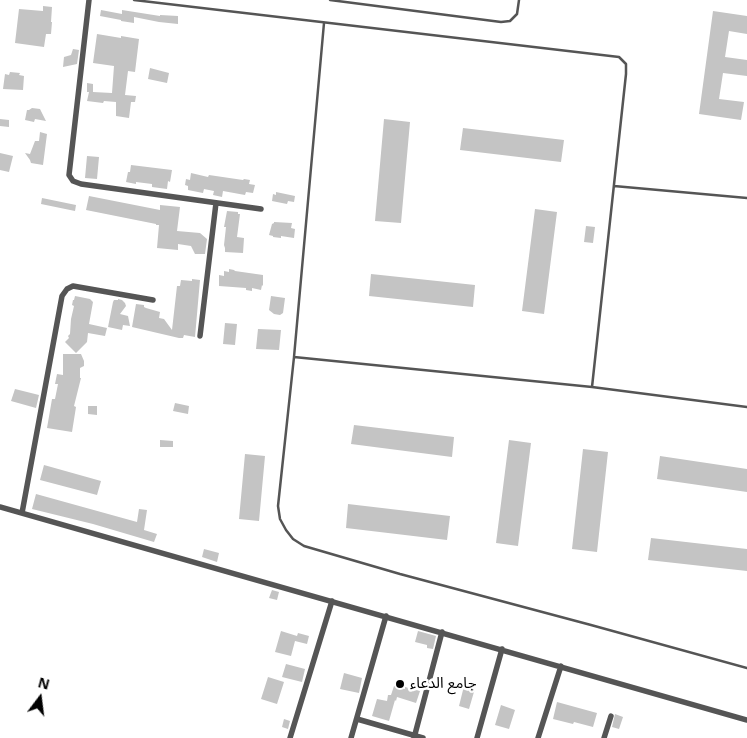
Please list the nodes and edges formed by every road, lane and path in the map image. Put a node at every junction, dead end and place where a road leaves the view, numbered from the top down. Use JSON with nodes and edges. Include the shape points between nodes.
{"nodes":[{"id":1,"x":89,"y":0,"type":"edge"},
{"id":2,"x":134,"y":0,"type":"edge"},
{"id":3,"x":330,"y":0,"type":"edge"},
{"id":4,"x":519,"y":0,"type":"edge"},
{"id":5,"x":338,"y":1,"type":"edge"},
{"id":6,"x":324,"y":23,"type":"junction"},
{"id":7,"x":614,"y":186,"type":"junction"},
{"id":8,"x":747,"y":198,"type":"edge"},
{"id":9,"x":216,"y":203,"type":"junction"},
{"id":10,"x":261,"y":209,"type":"dead end"},
{"id":11,"x":152,"y":300,"type":"dead end"},
{"id":12,"x":200,"y":336,"type":"dead end"},
{"id":13,"x":294,"y":357,"type":"junction"},
{"id":14,"x":592,"y":387,"type":"junction"},
{"id":15,"x":747,"y":407,"type":"edge"},
{"id":16,"x":0,"y":507,"type":"edge"},
{"id":17,"x":22,"y":513,"type":"junction"},
{"id":18,"x":332,"y":601,"type":"junction"},
{"id":19,"x":386,"y":616,"type":"junction"},
{"id":20,"x":442,"y":632,"type":"junction"},
{"id":21,"x":502,"y":649,"type":"junction"},
{"id":22,"x":561,"y":666,"type":"junction"},
{"id":23,"x":747,"y":668,"type":"edge"},
{"id":24,"x":610,"y":716,"type":"dead end"},
{"id":25,"x":357,"y":719,"type":"junction"},
{"id":26,"x":747,"y":720,"type":"edge"},
{"id":27,"x":414,"y":737,"type":"edge"},
{"id":28,"x":290,"y":738,"type":"edge"},
{"id":29,"x":351,"y":738,"type":"edge"},
{"id":30,"x":423,"y":738,"type":"edge"},
{"id":31,"x":477,"y":738,"type":"edge"},
{"id":32,"x":538,"y":738,"type":"edge"},
{"id":33,"x":604,"y":738,"type":"edge"}],
"edges":[{"from":1,"to":9,"type":"street","via":[[69,175],[81,184]]},
{"from":2,"to":6,"type":"lane"},
{"from":3,"to":5,"type":"lane"},
{"from":4,"to":5,"type":"lane","via":[[517,14],[510,21],[501,22]]},
{"from":6,"to":7,"type":"lane","via":[[619,57],[626,64],[626,74]]},
{"from":6,"to":13,"type":"lane"},
{"from":7,"to":8,"type":"lane"},
{"from":7,"to":14,"type":"lane"},
{"from":9,"to":10,"type":"street"},
{"from":9,"to":12,"type":"street"},
{"from":11,"to":17,"type":"street","via":[[73,286],[67,288],[62,296]]},
{"from":13,"to":14,"type":"lane"},
{"from":13,"to":23,"type":"lane","via":[[278,506],[280,519],[292,538],[304,546],[400,574]]},
{"from":14,"to":15,"type":"lane"},
{"from":16,"to":17,"type":"street"},
{"from":17,"to":18,"type":"street"},
{"from":18,"to":19,"type":"street"},
{"from":18,"to":28,"type":"street"},
{"from":19,"to":20,"type":"street"},
{"from":19,"to":25,"type":"street"},
{"from":20,"to":21,"type":"street"},
{"from":20,"to":27,"type":"street"},
{"from":21,"to":22,"type":"street"},
{"from":21,"to":31,"type":"street"},
{"from":22,"to":26,"type":"street"},
{"from":22,"to":32,"type":"street"},
{"from":24,"to":33,"type":"street"},
{"from":25,"to":27,"type":"street"},
{"from":25,"to":29,"type":"street"},
{"from":27,"to":30,"type":"street"}]}
